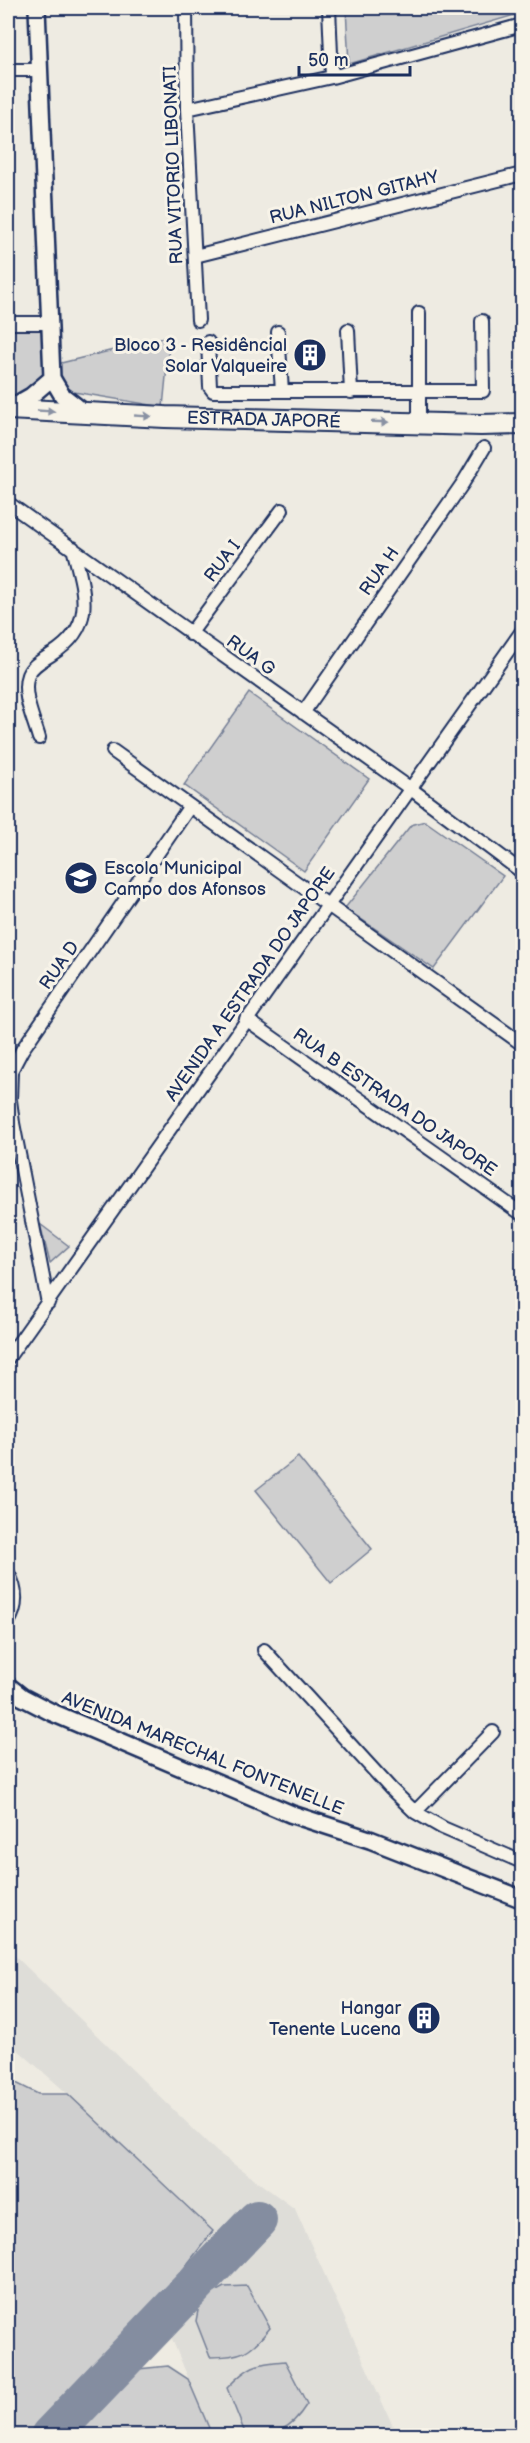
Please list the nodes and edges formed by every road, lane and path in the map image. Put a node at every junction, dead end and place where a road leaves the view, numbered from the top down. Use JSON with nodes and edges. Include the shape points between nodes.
{"nodes":[{"id":1,"x":37,"y":8,"type":"edge"},
{"id":2,"x":186,"y":8,"type":"edge"},
{"id":3,"x":329,"y":8,"type":"edge"},
{"id":4,"x":522,"y":25,"type":"edge"},
{"id":5,"x":8,"y":70,"type":"edge"},
{"id":6,"x":40,"y":70,"type":"junction"},
{"id":7,"x":332,"y":77,"type":"junction"},
{"id":8,"x":186,"y":109,"type":"junction"},
{"id":9,"x":522,"y":174,"type":"edge"},
{"id":10,"x":195,"y":255,"type":"junction"},
{"id":11,"x":419,"y":313,"type":"dead end"},
{"id":12,"x":198,"y":320,"type":"dead end"},
{"id":13,"x":482,"y":321,"type":"dead end"},
{"id":14,"x":8,"y":323,"type":"edge"},
{"id":15,"x":50,"y":323,"type":"junction"},
{"id":16,"x":348,"y":330,"type":"dead end"},
{"id":17,"x":278,"y":332,"type":"dead end"},
{"id":18,"x":208,"y":342,"type":"dead end"},
{"id":19,"x":52,"y":378,"type":"junction"},
{"id":20,"x":282,"y":391,"type":"junction"},
{"id":21,"x":351,"y":392,"type":"junction"},
{"id":22,"x":419,"y":392,"type":"junction"},
{"id":23,"x":8,"y":409,"type":"edge"},
{"id":24,"x":85,"y":412,"type":"junction"},
{"id":25,"x":419,"y":423,"type":"junction"},
{"id":26,"x":522,"y":424,"type":"edge"},
{"id":27,"x":484,"y":448,"type":"dead end"},
{"id":28,"x":8,"y":504,"type":"edge"},
{"id":29,"x":282,"y":510,"type":"dead end"},
{"id":30,"x":73,"y":548,"type":"junction"},
{"id":31,"x":522,"y":631,"type":"edge"},
{"id":32,"x":190,"y":634,"type":"junction"},
{"id":33,"x":303,"y":713,"type":"junction"},
{"id":34,"x":39,"y":738,"type":"dead end"},
{"id":35,"x":113,"y":751,"type":"dead end"},
{"id":36,"x":411,"y":789,"type":"junction"},
{"id":37,"x":190,"y":806,"type":"junction"},
{"id":38,"x":521,"y":868,"type":"edge"},
{"id":39,"x":328,"y":905,"type":"junction"},
{"id":40,"x":246,"y":1019,"type":"junction"},
{"id":41,"x":522,"y":1044,"type":"edge"},
{"id":42,"x":522,"y":1214,"type":"edge"},
{"id":43,"x":48,"y":1303,"type":"junction"},
{"id":44,"x":8,"y":1358,"type":"edge"},
{"id":45,"x":8,"y":1573,"type":"edge"},
{"id":46,"x":10,"y":1588,"type":"edge"},
{"id":47,"x":8,"y":1622,"type":"edge"},
{"id":48,"x":264,"y":1650,"type":"dead end"},
{"id":49,"x":8,"y":1686,"type":"edge"},
{"id":50,"x":494,"y":1732,"type":"dead end"},
{"id":51,"x":415,"y":1812,"type":"junction"},
{"id":52,"x":522,"y":1862,"type":"edge"},
{"id":53,"x":522,"y":1899,"type":"edge"}],
"edges":[{"from":1,"to":6,"type":"street"},
{"from":2,"to":8,"type":"street","name":"RUA VITORIO LIBONATI"},
{"from":3,"to":7,"type":"street"},
{"from":4,"to":7,"type":"street"},
{"from":5,"to":6,"type":"street"},
{"from":6,"to":15,"type":"street"},
{"from":7,"to":8,"type":"street"},
{"from":8,"to":10,"type":"street","name":"RUA VITORIO LIBONATI"},
{"from":9,"to":10,"type":"street","name":"RUA NILTON GITAHY"},
{"from":10,"to":12,"type":"street","name":"RUA VITORIO LIBONATI"},
{"from":11,"to":22,"type":"street"},
{"from":13,"to":22,"type":"street","via":[[483,391]]},
{"from":14,"to":15,"type":"street"},
{"from":15,"to":19,"type":"street"},
{"from":16,"to":21,"type":"street"},
{"from":17,"to":20,"type":"street"},
{"from":18,"to":20,"type":"street","via":[[213,391]]},
{"from":19,"to":23,"type":"street"},
{"from":19,"to":24,"type":"street","via":[[62,395]]},
{"from":20,"to":21,"type":"street"},
{"from":21,"to":22,"type":"street"},
{"from":22,"to":25,"type":"street"},
{"from":23,"to":24,"type":"main road","name":"ESTRADA JAPORÉ","one_way":true},
{"from":24,"to":25,"type":"main road","name":"ESTRADA JAPORÉ","one_way":true},
{"from":25,"to":26,"type":"main road","name":"ESTRADA JAPORÉ"},
{"from":27,"to":33,"type":"street","name":"RUA H"},
{"from":28,"to":30,"type":"street","name":"RUA G"},
{"from":29,"to":32,"type":"street","name":"RUA I"},
{"from":30,"to":32,"type":"street","name":"RUA G"},
{"from":30,"to":34,"type":"street","via":[[82,595],[82,622],[75,637],[36,664],[26,683]]},
{"from":31,"to":36,"type":"street","name":"AVENIDA A ESTRADA DO JAPORE"},
{"from":32,"to":33,"type":"street","name":"RUA G"},
{"from":33,"to":36,"type":"street","name":"RUA G"},
{"from":35,"to":37,"type":"street"},
{"from":36,"to":38,"type":"street","name":"RUA G"},
{"from":36,"to":39,"type":"street","name":"AVENIDA A ESTRADA DO JAPORE"},
{"from":37,"to":39,"type":"street"},
{"from":37,"to":43,"type":"street","name":"RUA D","via":[[11,1071],[13,1123]]},
{"from":39,"to":40,"type":"street","name":"AVENIDA A ESTRADA DO JAPORE"},
{"from":39,"to":41,"type":"street"},
{"from":40,"to":42,"type":"street","name":"RUA B ESTRADA DO JAPORE"},
{"from":40,"to":43,"type":"street","name":"AVENIDA A ESTRADA DO JAPORE"},
{"from":43,"to":44,"type":"street","name":"AVENIDA A ESTRADA DO JAPORE"},
{"from":45,"to":46,"type":"street"},
{"from":46,"to":47,"type":"street","via":[[16,1602]]},
{"from":48,"to":51,"type":"street"},
{"from":49,"to":53,"type":"main road","name":"AVENIDA MARECHAL FONTENELLE","via":[[51,1712],[291,1814]]},
{"from":50,"to":51,"type":"street"},
{"from":51,"to":52,"type":"street"}]}
